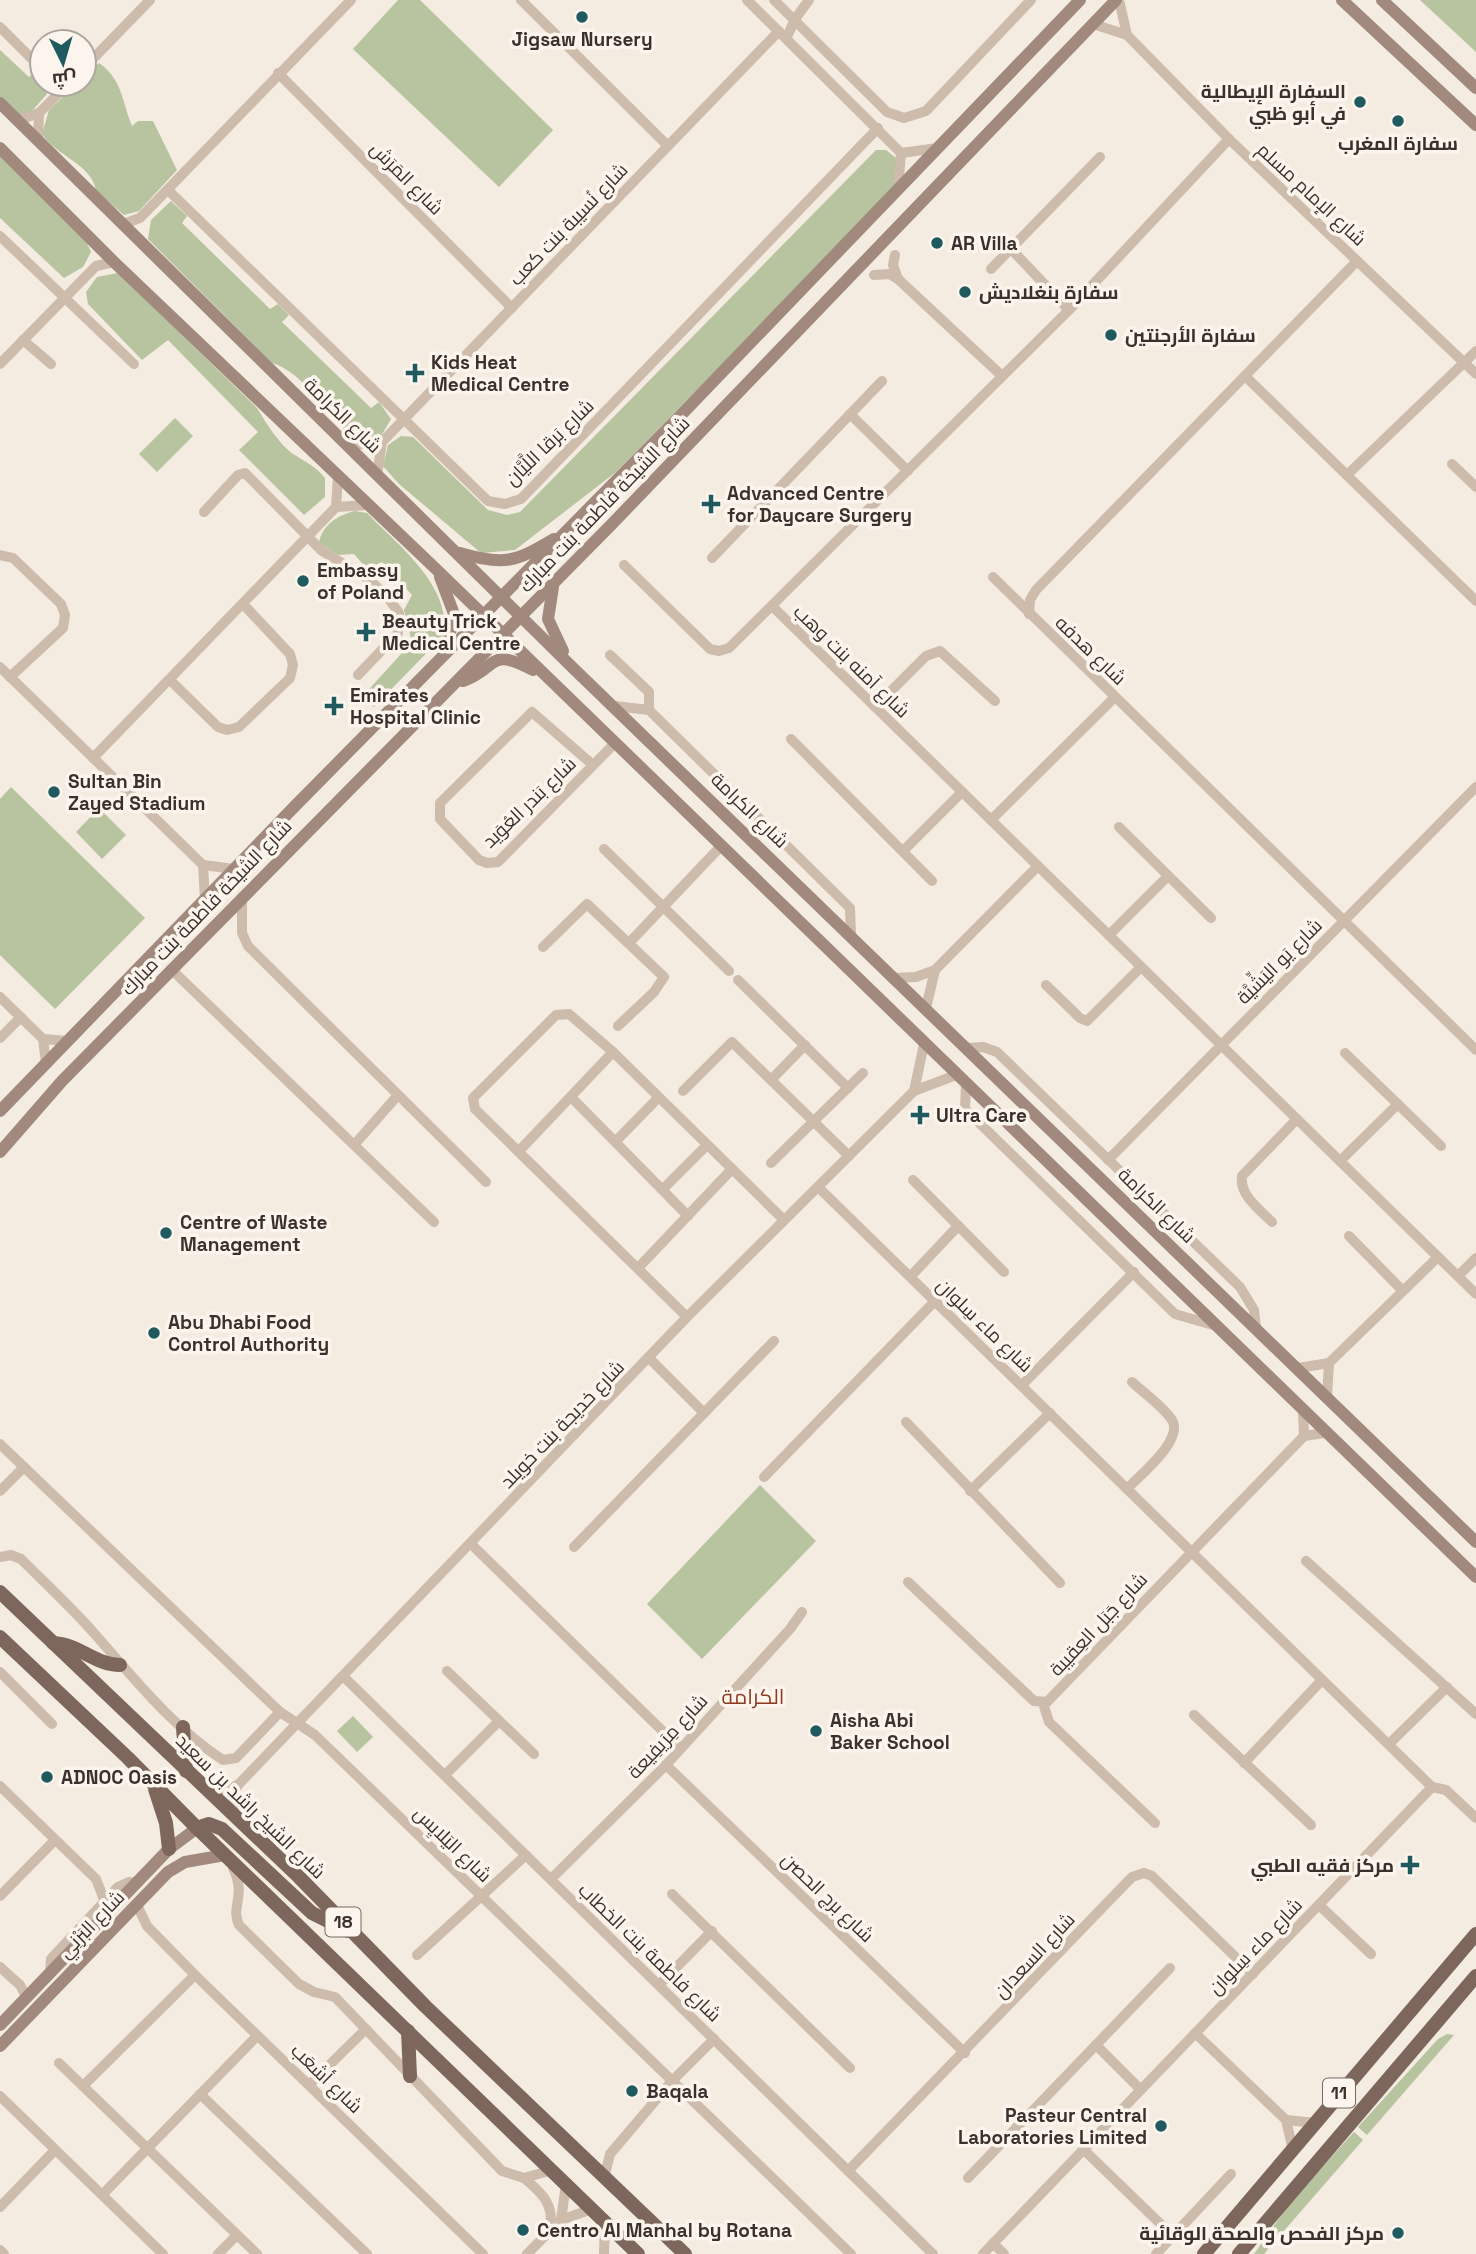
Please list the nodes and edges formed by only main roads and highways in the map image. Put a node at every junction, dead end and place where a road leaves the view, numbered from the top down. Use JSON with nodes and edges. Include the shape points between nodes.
{"nodes":[{"id":1,"x":1080,"y":0,"type":"edge"},
{"id":2,"x":1118,"y":0,"type":"edge"},
{"id":3,"x":1342,"y":0,"type":"edge"},
{"id":4,"x":1382,"y":0,"type":"edge"},
{"id":5,"x":1476,"y":88,"type":"edge"},
{"id":6,"x":0,"y":103,"type":"edge"},
{"id":7,"x":1476,"y":125,"type":"edge"},
{"id":8,"x":0,"y":148,"type":"edge"},
{"id":9,"x":569,"y":530,"type":"junction"},
{"id":10,"x":456,"y":552,"type":"junction"},
{"id":11,"x":437,"y":570,"type":"junction"},
{"id":12,"x":556,"y":580,"type":"junction"},
{"id":13,"x":503,"y":597,"type":"junction"},
{"id":14,"x":522,"y":615,"type":"junction"},
{"id":15,"x":484,"y":616,"type":"junction"},
{"id":16,"x":502,"y":634,"type":"junction"},
{"id":17,"x":445,"y":656,"type":"junction"},
{"id":18,"x":572,"y":667,"type":"junction"},
{"id":19,"x":545,"y":675,"type":"junction"},
{"id":20,"x":453,"y":685,"type":"junction"},
{"id":21,"x":0,"y":1111,"type":"edge"},
{"id":22,"x":0,"y":1152,"type":"edge"},
{"id":23,"x":1474,"y":1536,"type":"edge"},
{"id":24,"x":1476,"y":1577,"type":"edge"},
{"id":25,"x":0,"y":1592,"type":"edge"},
{"id":26,"x":0,"y":1637,"type":"edge"},
{"id":27,"x":53,"y":1643,"type":"junction"},
{"id":28,"x":120,"y":1665,"type":"road end"},
{"id":29,"x":183,"y":1727,"type":"road end"},
{"id":30,"x":186,"y":1771,"type":"junction"},
{"id":31,"x":152,"y":1781,"type":"junction"},
{"id":32,"x":197,"y":1828,"type":"junction"},
{"id":33,"x":169,"y":1849,"type":"junction"},
{"id":34,"x":226,"y":1856,"type":"junction"},
{"id":35,"x":353,"y":1933,"type":"junction"},
{"id":36,"x":1476,"y":1934,"type":"edge"},
{"id":37,"x":1476,"y":1976,"type":"edge"},
{"id":38,"x":23,"y":2002,"type":"junction"},
{"id":39,"x":0,"y":2025,"type":"edge"},
{"id":40,"x":408,"y":2031,"type":"junction"},
{"id":41,"x":3,"y":2043,"type":"edge"},
{"id":42,"x":411,"y":2076,"type":"road end"},
{"id":43,"x":1241,"y":2253,"type":"edge"},
{"id":44,"x":638,"y":2254,"type":"edge"},
{"id":45,"x":685,"y":2254,"type":"edge"},
{"id":46,"x":1204,"y":2254,"type":"edge"}],
"edges":[{"from":1,"to":9,"type":"main road","name":"شارع الشيخة فاطمة بنت مبارك"},
{"from":2,"to":12,"type":"main road","name":"شارع الشيخة فاطمة بنت مبارك"},
{"from":3,"to":7,"type":"main road"},
{"from":4,"to":5,"type":"main road"},
{"from":6,"to":10,"type":"main road","name":"شارع الكرامة"},
{"from":8,"to":11,"type":"main road"},
{"from":9,"to":10,"type":"main road","via":[[508,561],[486,561]]},
{"from":9,"to":13,"type":"main road","name":"شارع الشيخة فاطمة بنت مبارك"},
{"from":10,"to":13,"type":"main road","name":"شارع الكرامة"},
{"from":11,"to":15,"type":"main road"},
{"from":11,"to":17,"type":"main road","via":[[454,614]]},
{"from":12,"to":14,"type":"main road","name":"شارع الشيخة فاطمة بنت مبارك"},
{"from":12,"to":18,"type":"main road","via":[[548,619]]},
{"from":13,"to":14,"type":"main road","name":"شارع الكرامة"},
{"from":13,"to":15,"type":"main road","name":"شارع الشيخة فاطمة بنت مبارك"},
{"from":14,"to":16,"type":"main road","name":"شارع الشيخة فاطمة بنت مبارك"},
{"from":14,"to":18,"type":"main road","name":"شارع الكرامة"},
{"from":15,"to":16,"type":"main road"},
{"from":15,"to":17,"type":"main road","name":"شارع الشيخة فاطمة بنت مبارك"},
{"from":16,"to":19,"type":"main road"},
{"from":16,"to":20,"type":"main road","name":"شارع الشيخة فاطمة بنت مبارك"},
{"from":17,"to":21,"type":"main road","name":"شارع الشيخة فاطمة بنت مبارك"},
{"from":18,"to":23,"type":"main road","name":"شارع الكرامة"},
{"from":19,"to":20,"type":"main road","via":[[504,658]]},
{"from":19,"to":24,"type":"main road"},
{"from":20,"to":22,"type":"main road","name":"شارع الشيخة فاطمة بنت مبارك","via":[[62,1081]]},
{"from":25,"to":27,"type":"main road","name":"شارع الشيخ راشد بن سعيد","number":"18"},
{"from":26,"to":31,"type":"main road","number":"18"},
{"from":27,"to":28,"type":"main road"},
{"from":27,"to":30,"type":"main road","name":"شارع الشيخ راشد بن سعيد","number":"18"},
{"from":29,"to":30,"type":"main road"},
{"from":30,"to":35,"type":"main road","name":"شارع الشيخ راشد بن سعيد","number":"18"},
{"from":31,"to":32,"type":"main road","number":"18"},
{"from":31,"to":33,"type":"main road"},
{"from":32,"to":33,"type":"main road","name":"شارع البَرْنِي"},
{"from":32,"to":34,"type":"main road","number":"18"},
{"from":32,"to":35,"type":"main road","via":[[209,1824],[222,1829],[312,1913]]},
{"from":33,"to":38,"type":"main road","name":"شارع البَرْنِي"},
{"from":34,"to":40,"type":"main road","number":"18"},
{"from":34,"to":41,"type":"main road","name":"شارع البَرْنِي","via":[[176,1866]]},
{"from":35,"to":45,"type":"main road","name":"شارع الشيخ راشد بن سعيد","number":"18"},
{"from":36,"to":46,"type":"main road","number":"11"},
{"from":37,"to":43,"type":"main road","number":"11"},
{"from":38,"to":39,"type":"main road","name":"شارع البَرْنِي"},
{"from":38,"to":41,"type":"main road","via":[[29,2008]]},
{"from":40,"to":42,"type":"main road"},
{"from":40,"to":44,"type":"main road","number":"18"}]}
